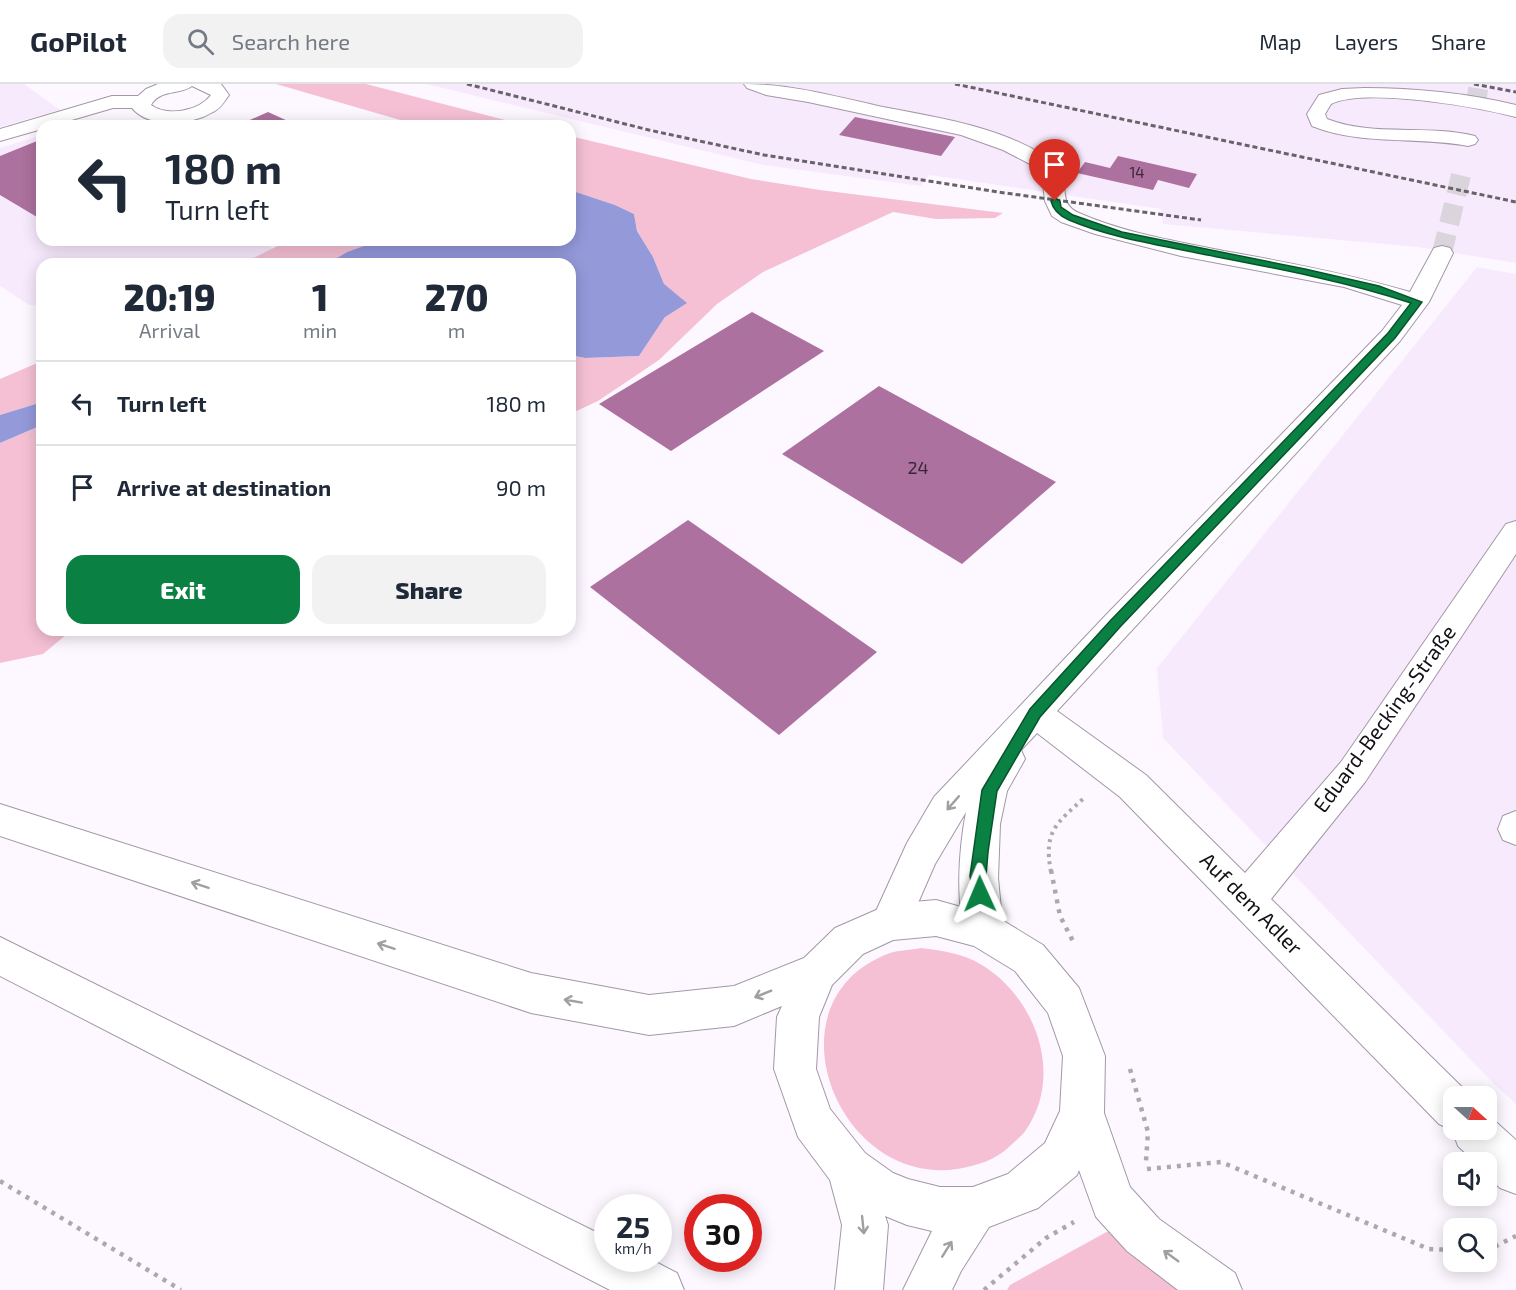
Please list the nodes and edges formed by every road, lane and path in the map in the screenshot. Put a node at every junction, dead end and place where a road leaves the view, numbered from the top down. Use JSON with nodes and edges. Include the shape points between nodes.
{"nodes":[{"id":1,"x":184,"y":84,"type":"edge"},
{"id":2,"x":200,"y":84,"type":"edge"},
{"id":3,"x":753,"y":84,"type":"edge"},
{"id":4,"x":142,"y":102,"type":"junction"},
{"id":5,"x":1475,"y":108,"type":"tunnel mouth"},
{"id":6,"x":1516,"y":111,"type":"edge"},
{"id":7,"x":51,"y":120,"type":"edge"},
{"id":8,"x":36,"y":124,"type":"edge"},
{"id":9,"x":0,"y":135,"type":"edge"},
{"id":10,"x":1442,"y":253,"type":"tunnel mouth"},
{"id":11,"x":1417,"y":302,"type":"junction"},
{"id":12,"x":1516,"y":531,"type":"edge"},
{"id":13,"x":1035,"y":713,"type":"junction"},
{"id":14,"x":0,"y":820,"type":"edge"},
{"id":15,"x":1246,"y":900,"type":"junction"},
{"id":16,"x":890,"y":922,"type":"junction"},
{"id":17,"x":983,"y":930,"type":"junction"},
{"id":18,"x":0,"y":956,"type":"edge"},
{"id":19,"x":818,"y":972,"type":"junction"},
{"id":20,"x":1443,"y":1098,"type":"edge"},
{"id":21,"x":1082,"y":1113,"type":"junction"},
{"id":22,"x":1484,"y":1140,"type":"edge"},
{"id":23,"x":1146,"y":1168,"type":"dead end"},
{"id":24,"x":849,"y":1169,"type":"junction"},
{"id":25,"x":1516,"y":1172,"type":"edge"},
{"id":26,"x":0,"y":1181,"type":"edge"},
{"id":27,"x":973,"y":1210,"type":"junction"},
{"id":28,"x":1516,"y":1236,"type":"edge"},
{"id":29,"x":1497,"y":1246,"type":"edge"},
{"id":30,"x":1443,"y":1250,"type":"edge"},
{"id":31,"x":182,"y":1290,"type":"edge"},
{"id":32,"x":660,"y":1290,"type":"edge"},
{"id":33,"x":859,"y":1290,"type":"edge"},
{"id":34,"x":927,"y":1290,"type":"edge"},
{"id":35,"x":1218,"y":1290,"type":"edge"}],
"edges":[{"from":1,"to":4,"type":"street","via":[[159,90]]},
{"from":2,"to":4,"type":"street","via":[[211,86],[220,95],[199,111],[155,116],[141,108]]},
{"from":3,"to":11,"type":"street","via":[[766,90],[966,130],[1010,146],[1052,173],[1060,211],[1103,229],[1181,249],[1348,281]]},
{"from":4,"to":7,"type":"street","via":[[112,102]]},
{"from":5,"to":6,"type":"street","via":[[1467,149],[1419,134],[1344,132],[1319,122],[1316,114],[1327,98],[1357,89],[1407,91]]},
{"from":8,"to":9,"type":"street"},
{"from":10,"to":11,"type":"street"},
{"from":11,"to":13,"type":"street","via":[[1392,336]]},
{"from":12,"to":15,"type":"street","name":"Eduard-Becking-Straße","via":[[1353,771]]},
{"from":13,"to":15,"type":"street","name":"Auf dem Adler","via":[[1133,786]]},
{"from":13,"to":16,"type":"street","one_way":true,"via":[[947,808],[920,855]]},
{"from":13,"to":17,"type":"street","via":[[990,790],[978,876]]},
{"from":19,"to":14,"type":"street","one_way":true,"via":[[734,1006],[650,1015],[552,997],[519,990]]},
{"from":15,"to":20,"type":"street","name":"Auf dem Adler"},
{"from":16,"to":17,"type":"street","via":[[936,918]]},
{"from":16,"to":19,"type":"street","via":[[849,940]]},
{"from":17,"to":21,"type":"street","via":[[1029,958],[1065,1002],[1084,1056]]},
{"from":18,"to":32,"type":"street"},
{"from":19,"to":24,"type":"street","via":[[798,1017],[795,1069],[813,1122]]},
{"from":21,"to":27,"type":"street","via":[[1061,1159],[1022,1192]]},
{"from":35,"to":21,"type":"street","one_way":true,"via":[[1143,1235],[1112,1201]]},
{"from":22,"to":25,"type":"street"},
{"from":23,"to":30,"type":"path","via":[[1221,1162],[1429,1249]]},
{"from":24,"to":27,"type":"street","via":[[877,1189],[907,1202],[940,1210]]},
{"from":24,"to":33,"type":"street","one_way":true,"via":[[865,1225]]},
{"from":26,"to":31,"type":"path"},
{"from":34,"to":27,"type":"street","one_way":true,"via":[[944,1254]]},
{"from":28,"to":29,"type":"path"}]}
